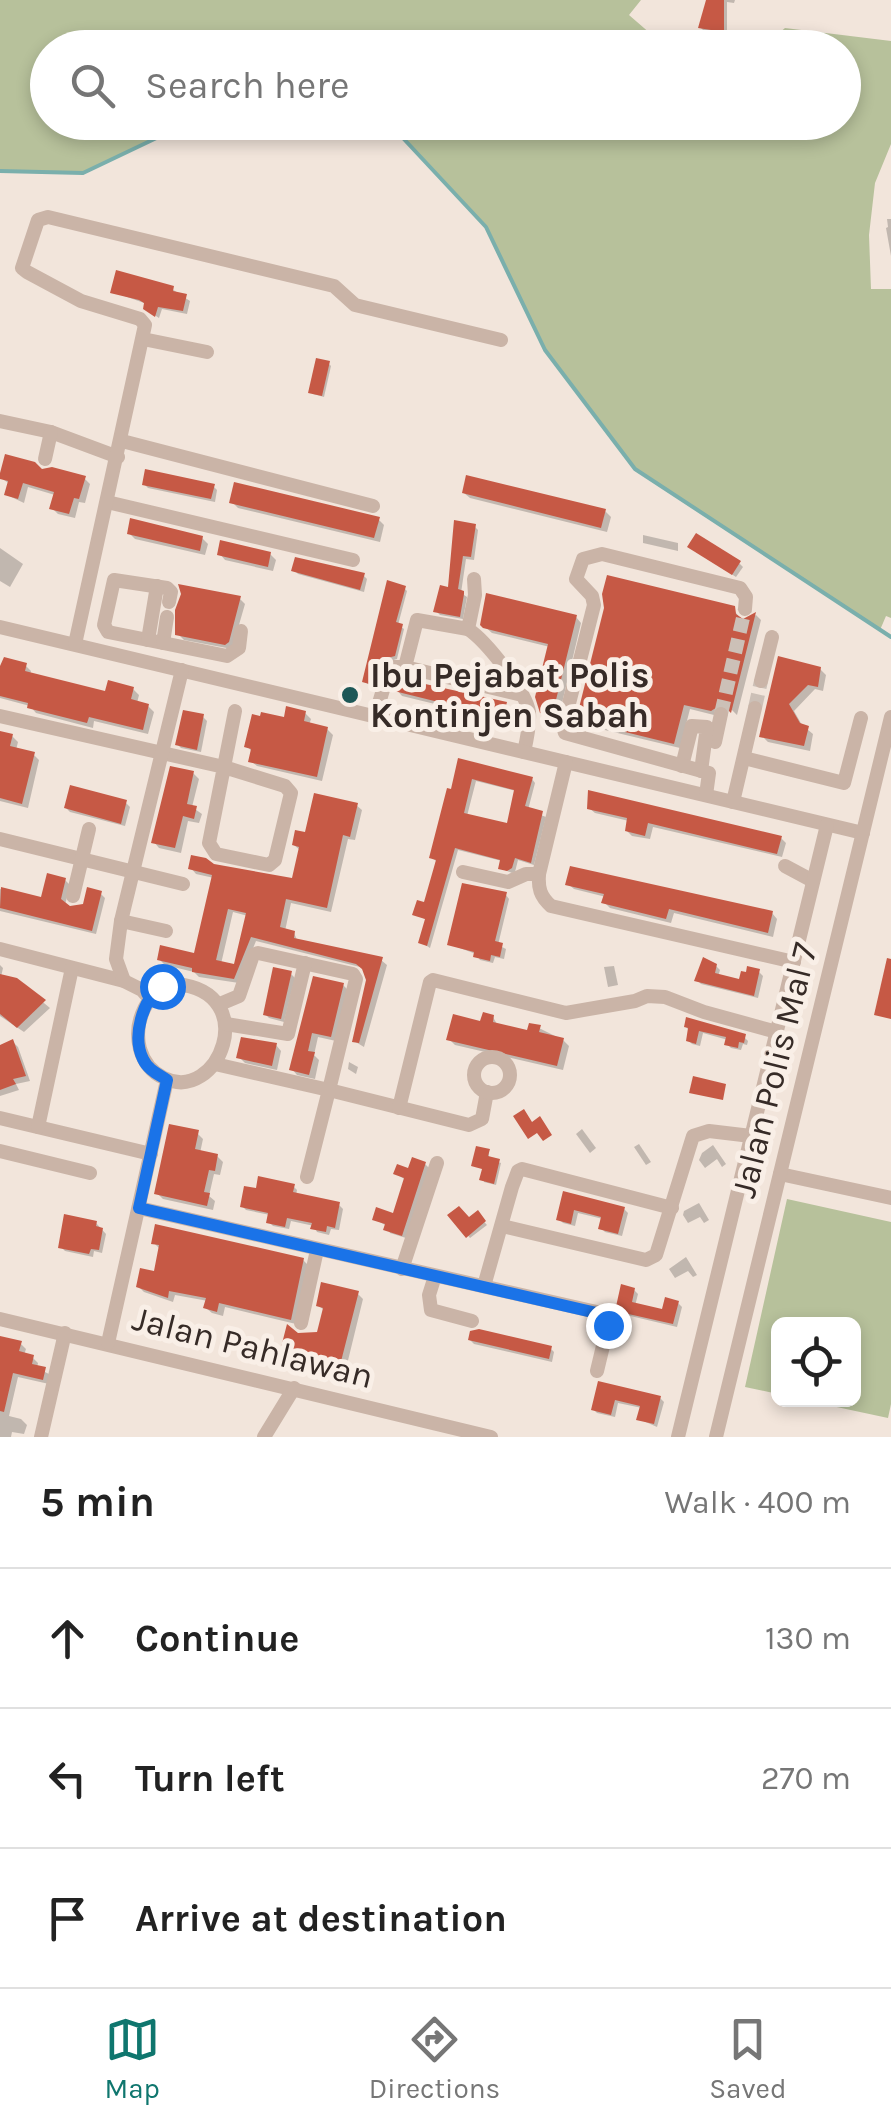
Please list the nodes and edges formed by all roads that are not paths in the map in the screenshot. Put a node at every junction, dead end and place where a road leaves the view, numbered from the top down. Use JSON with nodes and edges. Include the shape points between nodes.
{"nodes":[{"id":1,"x":143,"y":339,"type":"junction"},
{"id":2,"x":501,"y":340,"type":"dead end"},
{"id":3,"x":206,"y":352,"type":"dead end"},
{"id":4,"x":0,"y":421,"type":"edge"},
{"id":5,"x":50,"y":432,"type":"junction"},
{"id":6,"x":122,"y":441,"type":"junction"},
{"id":7,"x":118,"y":457,"type":"junction"},
{"id":8,"x":45,"y":459,"type":"dead end"},
{"id":9,"x":107,"y":502,"type":"junction"},
{"id":10,"x":373,"y":506,"type":"dead end"},
{"id":11,"x":354,"y":560,"type":"dead end"},
{"id":12,"x":474,"y":580,"type":"dead end"},
{"id":13,"x":156,"y":586,"type":"junction"},
{"id":14,"x":86,"y":595,"type":"junction"},
{"id":15,"x":107,"y":603,"type":"junction"},
{"id":16,"x":745,"y":609,"type":"dead end"},
{"id":17,"x":0,"y":627,"type":"edge"},
{"id":18,"x":468,"y":629,"type":"junction"},
{"id":19,"x":242,"y":631,"type":"dead end"},
{"id":20,"x":772,"y":637,"type":"dead end"},
{"id":21,"x":156,"y":641,"type":"junction"},
{"id":22,"x":75,"y":644,"type":"junction"},
{"id":23,"x":405,"y":666,"type":"junction"},
{"id":24,"x":182,"y":670,"type":"junction"},
{"id":25,"x":761,"y":682,"type":"tunnel mouth"},
{"id":26,"x":522,"y":694,"type":"junction"},
{"id":27,"x":755,"y":708,"type":"tunnel mouth"},
{"id":28,"x":235,"y":711,"type":"dead end"},
{"id":29,"x":721,"y":714,"type":"tunnel mouth"},
{"id":30,"x":0,"y":716,"type":"edge"},
{"id":31,"x":375,"y":716,"type":"junction"},
{"id":32,"x":861,"y":718,"type":"dead end"},
{"id":33,"x":891,"y":718,"type":"edge"},
{"id":34,"x":524,"y":752,"type":"junction"},
{"id":35,"x":160,"y":754,"type":"junction"},
{"id":36,"x":744,"y":758,"type":"junction"},
{"id":37,"x":566,"y":762,"type":"junction"},
{"id":38,"x":885,"y":763,"type":"edge"},
{"id":39,"x":682,"y":766,"type":"junction"},
{"id":40,"x":224,"y":767,"type":"junction"},
{"id":41,"x":705,"y":772,"type":"junction"},
{"id":42,"x":706,"y":795,"type":"junction"},
{"id":43,"x":733,"y":802,"type":"junction"},
{"id":44,"x":827,"y":824,"type":"junction"},
{"id":45,"x":89,"y":829,"type":"dead end"},
{"id":46,"x":863,"y":833,"type":"junction"},
{"id":47,"x":0,"y":839,"type":"edge"},
{"id":48,"x":82,"y":859,"type":"junction"},
{"id":49,"x":785,"y":866,"type":"dead end"},
{"id":50,"x":132,"y":872,"type":"junction"},
{"id":51,"x":463,"y":872,"type":"dead end"},
{"id":52,"x":539,"y":874,"type":"junction"},
{"id":53,"x":813,"y":881,"type":"junction"},
{"id":54,"x":183,"y":884,"type":"dead end"},
{"id":55,"x":73,"y":896,"type":"dead end"},
{"id":56,"x":121,"y":921,"type":"junction"},
{"id":57,"x":166,"y":932,"type":"dead end"},
{"id":58,"x":0,"y":949,"type":"edge"},
{"id":59,"x":794,"y":962,"type":"junction"},
{"id":60,"x":305,"y":964,"type":"junction"},
{"id":61,"x":72,"y":968,"type":"junction"},
{"id":62,"x":124,"y":981,"type":"junction"},
{"id":63,"x":150,"y":998,"type":"junction"},
{"id":64,"x":220,"y":1004,"type":"junction"},
{"id":65,"x":226,"y":1024,"type":"junction"},
{"id":66,"x":776,"y":1032,"type":"junction"},
{"id":67,"x":215,"y":1064,"type":"junction"},
{"id":68,"x":167,"y":1080,"type":"junction"},
{"id":69,"x":329,"y":1090,"type":"junction"},
{"id":70,"x":487,"y":1092,"type":"dead end"},
{"id":71,"x":400,"y":1108,"type":"junction"},
{"id":72,"x":0,"y":1118,"type":"edge"},
{"id":73,"x":38,"y":1127,"type":"junction"},
{"id":74,"x":751,"y":1136,"type":"junction"},
{"id":75,"x":0,"y":1151,"type":"edge"},
{"id":76,"x":151,"y":1154,"type":"junction"},
{"id":77,"x":437,"y":1163,"type":"dead end"},
{"id":78,"x":90,"y":1173,"type":"dead end"},
{"id":79,"x":780,"y":1174,"type":"junction"},
{"id":80,"x":307,"y":1177,"type":"dead end"},
{"id":81,"x":891,"y":1198,"type":"edge"},
{"id":82,"x":139,"y":1208,"type":"junction"},
{"id":83,"x":672,"y":1208,"type":"junction"},
{"id":84,"x":502,"y":1226,"type":"junction"},
{"id":85,"x":316,"y":1250,"type":"junction"},
{"id":86,"x":402,"y":1268,"type":"junction"},
{"id":87,"x":435,"y":1276,"type":"junction"},
{"id":88,"x":484,"y":1286,"type":"junction"},
{"id":89,"x":0,"y":1318,"type":"edge"},
{"id":90,"x":472,"y":1321,"type":"dead end"},
{"id":91,"x":301,"y":1324,"type":"dead end"},
{"id":92,"x":66,"y":1334,"type":"junction"},
{"id":93,"x":108,"y":1343,"type":"junction"},
{"id":94,"x":597,"y":1372,"type":"dead end"},
{"id":95,"x":294,"y":1388,"type":"junction"},
{"id":96,"x":41,"y":1437,"type":"edge"},
{"id":97,"x":264,"y":1437,"type":"edge"},
{"id":98,"x":490,"y":1437,"type":"edge"},
{"id":99,"x":678,"y":1437,"type":"edge"},
{"id":100,"x":716,"y":1437,"type":"edge"}],
"edges":[{"from":1,"to":2,"type":"street","via":[[142,320],[81,301],[22,268],[38,220],[48,217],[305,278],[338,288],[356,305]]},
{"from":1,"to":3,"type":"street"},
{"from":1,"to":6,"type":"street"},
{"from":4,"to":5,"type":"street"},
{"from":5,"to":7,"type":"street"},
{"from":5,"to":8,"type":"street"},
{"from":6,"to":7,"type":"street"},
{"from":6,"to":10,"type":"street"},
{"from":7,"to":9,"type":"street"},
{"from":9,"to":11,"type":"street"},
{"from":9,"to":14,"type":"street"},
{"from":12,"to":18,"type":"street"},
{"from":13,"to":15,"type":"street","via":[[114,580]]},
{"from":13,"to":21,"type":"street"},
{"from":13,"to":21,"type":"street","via":[[170,590]]},
{"from":14,"to":15,"type":"street"},
{"from":14,"to":22,"type":"street"},
{"from":15,"to":21,"type":"street","via":[[108,632]]},
{"from":16,"to":39,"type":"street","via":[[740,588],[602,554],[580,563],[576,579],[594,605],[565,733]]},
{"from":17,"to":22,"type":"street"},
{"from":18,"to":23,"type":"street","via":[[418,620]]},
{"from":18,"to":26,"type":"street"},
{"from":19,"to":21,"type":"street","via":[[239,648],[227,656]]},
{"from":20,"to":25,"type":"street"},
{"from":22,"to":24,"type":"street"},
{"from":23,"to":26,"type":"street"},
{"from":23,"to":31,"type":"street","via":[[390,666]]},
{"from":24,"to":31,"type":"street"},
{"from":24,"to":35,"type":"street"},
{"from":26,"to":34,"type":"street","via":[[529,719]]},
{"from":27,"to":36,"type":"street"},
{"from":28,"to":40,"type":"street"},
{"from":29,"to":41,"type":"street"},
{"from":30,"to":35,"type":"street"},
{"from":31,"to":34,"type":"street"},
{"from":32,"to":36,"type":"street","via":[[844,783]]},
{"from":33,"to":38,"type":"street","name":"Jalan Polis Mal 7"},
{"from":34,"to":37,"type":"street"},
{"from":35,"to":40,"type":"street"},
{"from":35,"to":50,"type":"street"},
{"from":36,"to":43,"type":"street"},
{"from":37,"to":42,"type":"street"},
{"from":37,"to":52,"type":"street"},
{"from":38,"to":46,"type":"street","name":"Jalan Polis Mal 7"},
{"from":39,"to":41,"type":"street"},
{"from":39,"to":41,"type":"street","via":[[692,726],[706,727]]},
{"from":40,"to":40,"type":"street","via":[[211,848],[269,865],[290,805],[289,788]]},
{"from":41,"to":42,"type":"street"},
{"from":42,"to":43,"type":"street"},
{"from":43,"to":44,"type":"street"},
{"from":44,"to":46,"type":"street"},
{"from":44,"to":53,"type":"street"},
{"from":45,"to":48,"type":"street"},
{"from":46,"to":79,"type":"street","name":"Jalan Polis Mal 7"},
{"from":47,"to":48,"type":"street"},
{"from":48,"to":50,"type":"street"},
{"from":48,"to":55,"type":"street"},
{"from":49,"to":53,"type":"street"},
{"from":50,"to":54,"type":"street"},
{"from":50,"to":56,"type":"street"},
{"from":51,"to":52,"type":"street","via":[[508,882]]},
{"from":52,"to":59,"type":"street","via":[[538,890],[551,906]]},
{"from":53,"to":59,"type":"street"},
{"from":56,"to":57,"type":"street"},
{"from":56,"to":62,"type":"street","via":[[116,958]]},
{"from":58,"to":61,"type":"street"},
{"from":59,"to":66,"type":"street"},
{"from":60,"to":64,"type":"street","via":[[255,954],[244,990]]},
{"from":60,"to":65,"type":"street","via":[[288,1034]]},
{"from":60,"to":69,"type":"street","via":[[356,977]]},
{"from":61,"to":62,"type":"street"},
{"from":61,"to":73,"type":"street"},
{"from":62,"to":63,"type":"street"},
{"from":63,"to":64,"type":"street","via":[[176,984],[210,993]]},
{"from":63,"to":68,"type":"street","via":[[138,1042],[151,1070]]},
{"from":64,"to":65,"type":"street"},
{"from":65,"to":67,"type":"street"},
{"from":66,"to":71,"type":"street","via":[[664,997],[566,1012],[433,980]]},
{"from":66,"to":74,"type":"street"},
{"from":67,"to":68,"type":"street","via":[[192,1081]]},
{"from":67,"to":69,"type":"street"},
{"from":68,"to":76,"type":"street"},
{"from":69,"to":71,"type":"street"},
{"from":69,"to":80,"type":"street"},
{"from":70,"to":71,"type":"street","via":[[482,1119],[472,1125]]},
{"from":72,"to":73,"type":"street"},
{"from":73,"to":76,"type":"street"},
{"from":74,"to":83,"type":"street","via":[[693,1136]]},
{"from":74,"to":99,"type":"street"},
{"from":75,"to":78,"type":"street"},
{"from":76,"to":82,"type":"street"},
{"from":77,"to":86,"type":"street"},
{"from":79,"to":81,"type":"street"},
{"from":79,"to":100,"type":"street","name":"Jalan Polis Mal 7"},
{"from":82,"to":85,"type":"street"},
{"from":82,"to":93,"type":"street"},
{"from":83,"to":84,"type":"street","via":[[653,1264]]},
{"from":83,"to":84,"type":"street","via":[[522,1168]]},
{"from":84,"to":88,"type":"street"},
{"from":85,"to":86,"type":"street"},
{"from":85,"to":91,"type":"street"},
{"from":86,"to":87,"type":"street"},
{"from":87,"to":88,"type":"street"},
{"from":87,"to":90,"type":"street","via":[[430,1310]]},
{"from":88,"to":94,"type":"street","via":[[604,1315],[608,1325]]},
{"from":89,"to":92,"type":"street","name":"Jalan Pahlawan"},
{"from":92,"to":93,"type":"street","name":"Jalan Pahlawan"},
{"from":92,"to":96,"type":"street"},
{"from":93,"to":95,"type":"street","name":"Jalan Pahlawan"},
{"from":95,"to":97,"type":"street"},
{"from":95,"to":98,"type":"street","name":"Jalan Pahlawan"}]}
